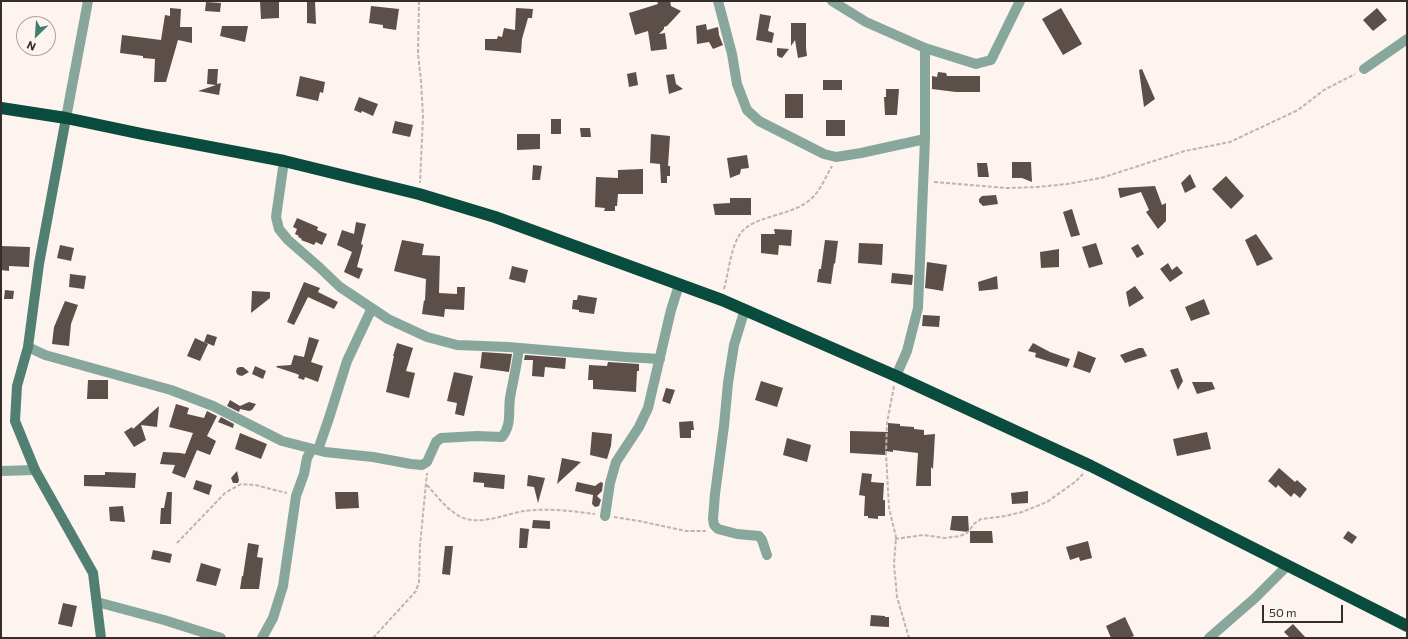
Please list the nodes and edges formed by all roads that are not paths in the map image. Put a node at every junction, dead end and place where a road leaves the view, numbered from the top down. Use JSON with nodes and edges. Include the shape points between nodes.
{"nodes":[{"id":1,"x":88,"y":1,"type":"edge"},
{"id":2,"x":718,"y":1,"type":"edge"},
{"id":3,"x":832,"y":1,"type":"edge"},
{"id":4,"x":1020,"y":1,"type":"edge"},
{"id":5,"x":1407,"y":39,"type":"edge"},
{"id":6,"x":925,"y":48,"type":"junction"},
{"id":7,"x":1364,"y":69,"type":"road end"},
{"id":8,"x":1,"y":108,"type":"edge"},
{"id":9,"x":66,"y":118,"type":"junction"},
{"id":10,"x":925,"y":138,"type":"junction"},
{"id":11,"x":284,"y":161,"type":"junction"},
{"id":12,"x":679,"y":286,"type":"junction"},
{"id":13,"x":372,"y":308,"type":"junction"},
{"id":14,"x":745,"y":309,"type":"junction"},
{"id":15,"x":28,"y":347,"type":"junction"},
{"id":16,"x":520,"y":348,"type":"junction"},
{"id":17,"x":660,"y":359,"type":"junction"},
{"id":18,"x":896,"y":376,"type":"junction"},
{"id":19,"x":315,"y":449,"type":"junction"},
{"id":20,"x":35,"y":470,"type":"junction"},
{"id":21,"x":1,"y":471,"type":"edge"},
{"id":22,"x":605,"y":516,"type":"road end"},
{"id":23,"x":767,"y":555,"type":"dead end"},
{"id":24,"x":1287,"y":566,"type":"junction"},
{"id":25,"x":97,"y":602,"type":"junction"},
{"id":26,"x":1407,"y":626,"type":"edge"},
{"id":27,"x":101,"y":638,"type":"edge"},
{"id":28,"x":221,"y":638,"type":"edge"},
{"id":29,"x":262,"y":638,"type":"edge"},
{"id":30,"x":1209,"y":638,"type":"edge"}],
"edges":[{"from":1,"to":9,"type":"street"},
{"from":2,"to":10,"type":"street","via":[[737,84],[747,110],[759,121],[824,154],[836,156]]},
{"from":3,"to":6,"type":"street","via":[[866,22]]},
{"from":4,"to":6,"type":"street","via":[[991,60],[976,64]]},
{"from":5,"to":7,"type":"street"},
{"from":6,"to":10,"type":"street"},
{"from":8,"to":9,"type":"highway"},
{"from":9,"to":11,"type":"highway"},
{"from":9,"to":15,"type":"street","via":[[39,264]]},
{"from":10,"to":18,"type":"street","via":[[918,308],[907,350]]},
{"from":11,"to":12,"type":"highway","via":[[419,194],[495,217]]},
{"from":11,"to":13,"type":"street","via":[[276,217],[279,229],[340,287]]},
{"from":12,"to":14,"type":"highway"},
{"from":12,"to":17,"type":"street"},
{"from":13,"to":16,"type":"street","via":[[388,319],[427,337],[457,345]]},
{"from":13,"to":19,"type":"street","via":[[347,361],[330,418]]},
{"from":14,"to":18,"type":"highway"},
{"from":14,"to":23,"type":"street","via":[[734,346],[728,383],[713,519],[714,525],[718,528],[737,534],[759,536]]},
{"from":15,"to":19,"type":"street","via":[[44,355],[170,390],[212,406],[282,441]]},
{"from":15,"to":20,"type":"street","via":[[17,386],[15,421]]},
{"from":16,"to":17,"type":"street"},
{"from":16,"to":19,"type":"street","via":[[510,400],[509,422],[502,437],[441,438],[436,442],[427,462],[422,464]]},
{"from":17,"to":22,"type":"street","via":[[648,408],[616,462]]},
{"from":18,"to":24,"type":"highway","via":[[1091,466]]},
{"from":19,"to":29,"type":"street","via":[[307,458],[296,496],[283,586],[273,618]]},
{"from":20,"to":21,"type":"street"},
{"from":20,"to":25,"type":"street","via":[[92,573]]},
{"from":24,"to":26,"type":"highway"},
{"from":24,"to":30,"type":"street"},
{"from":25,"to":27,"type":"street"},
{"from":25,"to":28,"type":"street"}]}
